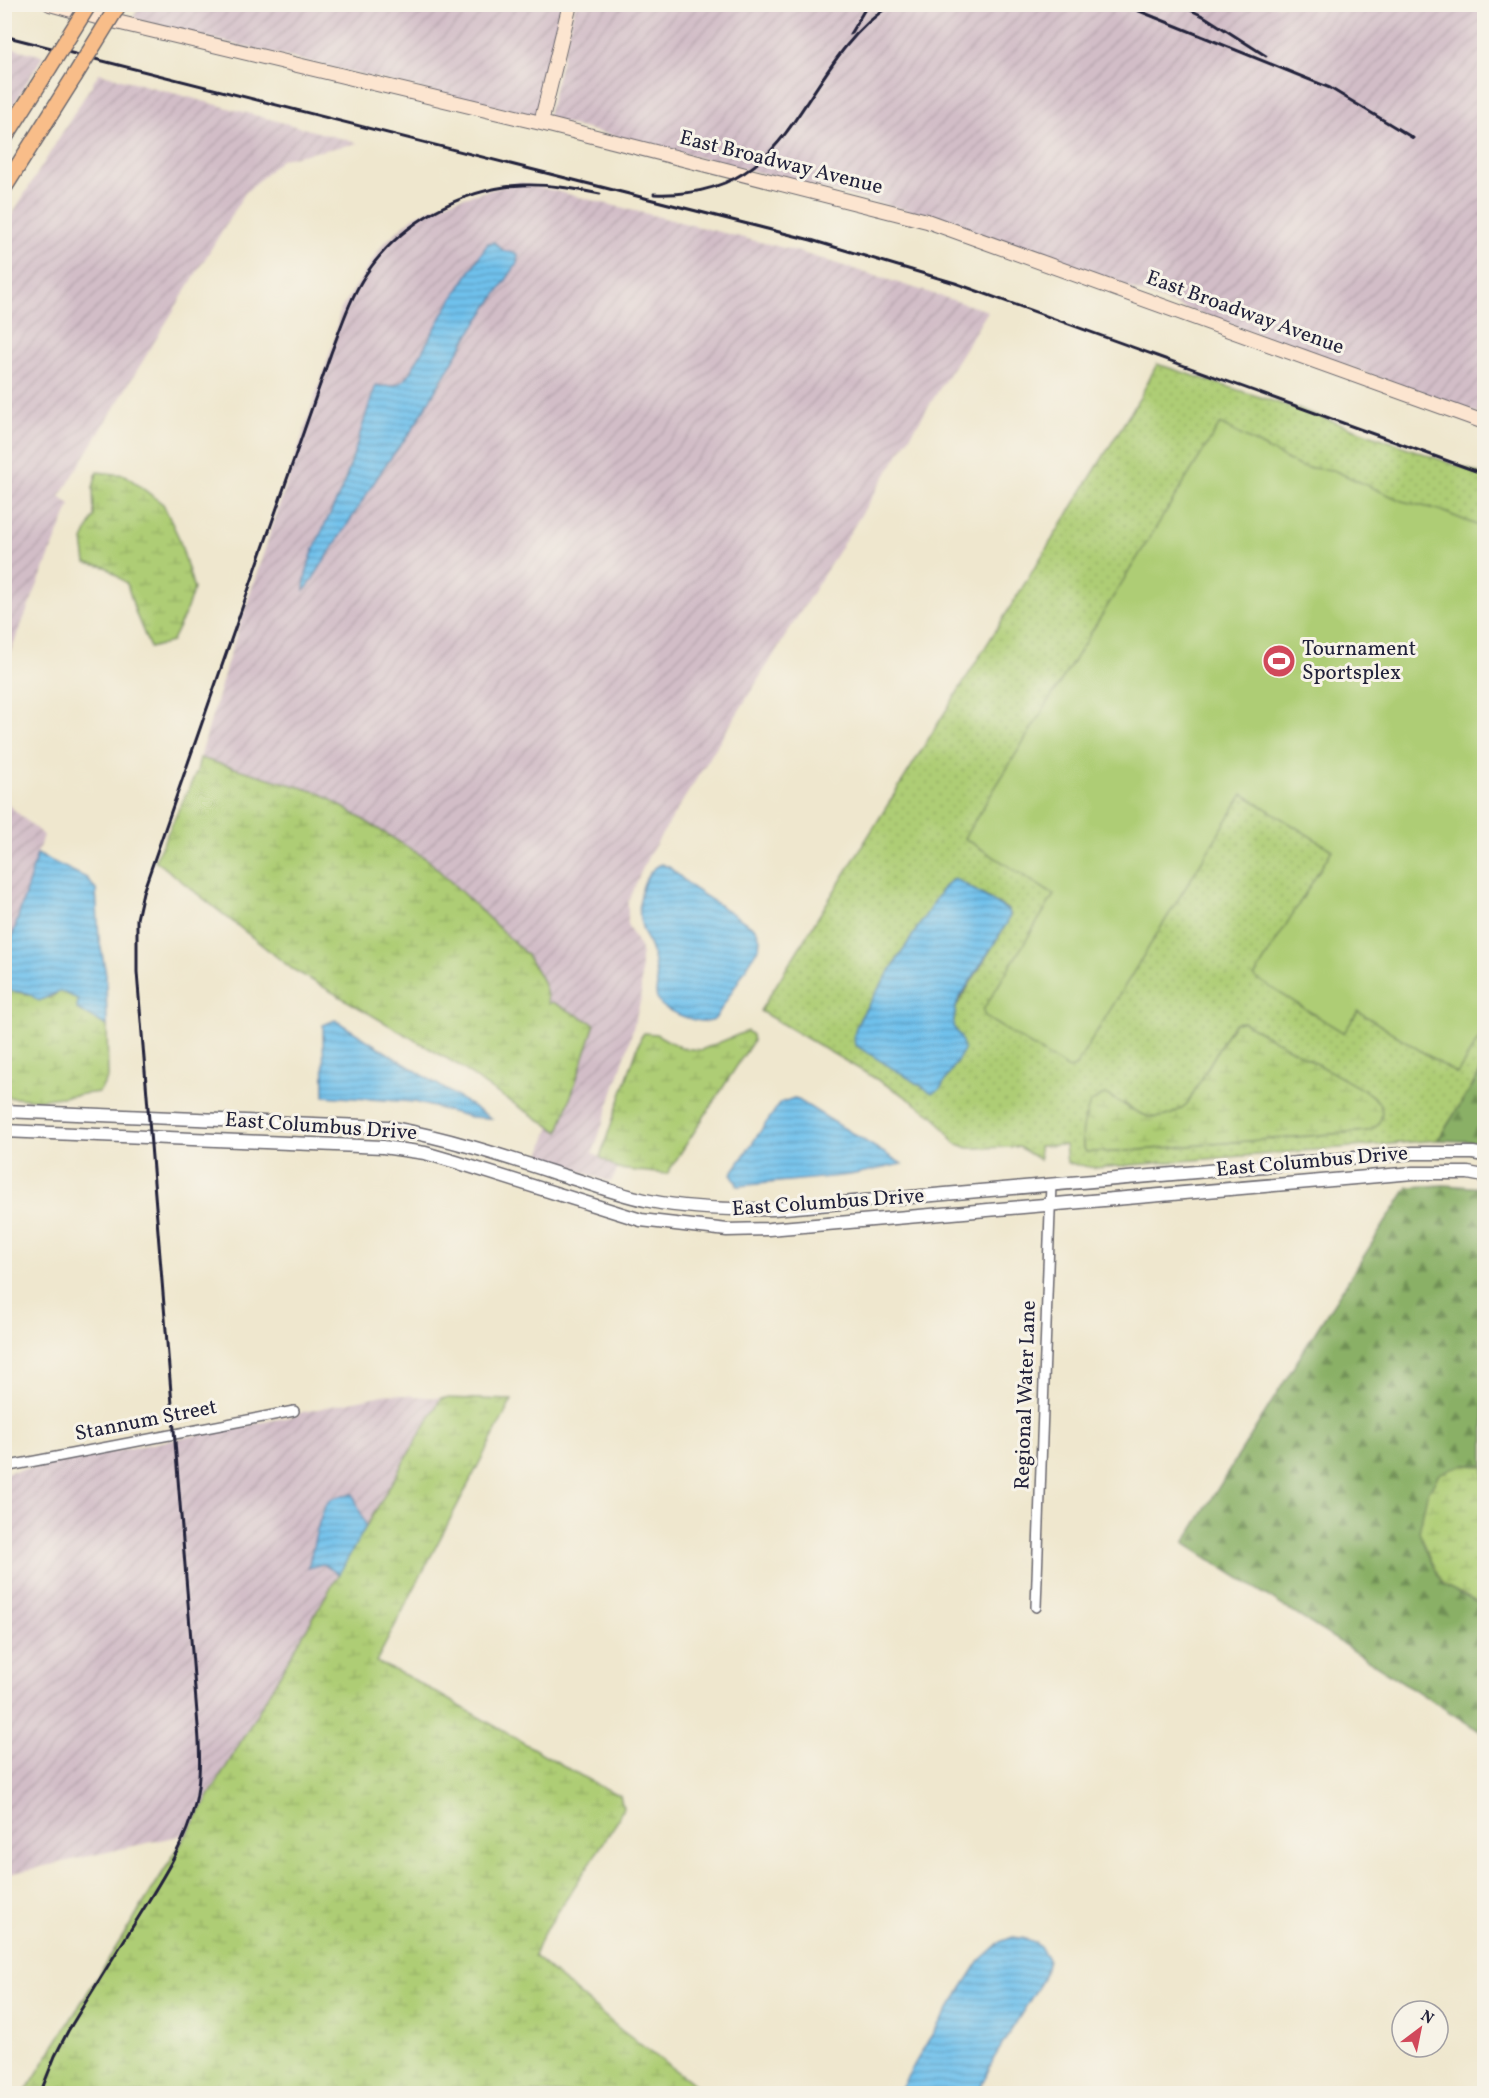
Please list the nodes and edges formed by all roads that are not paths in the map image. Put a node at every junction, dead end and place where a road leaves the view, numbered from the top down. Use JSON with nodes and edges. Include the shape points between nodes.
{"nodes":[{"id":1,"x":50,"y":4,"type":"edge"},
{"id":2,"x":89,"y":4,"type":"edge"},
{"id":3,"x":119,"y":4,"type":"edge"},
{"id":4,"x":570,"y":4,"type":"edge"},
{"id":5,"x":541,"y":123,"type":"junction"},
{"id":6,"x":4,"y":139,"type":"edge"},
{"id":7,"x":4,"y":188,"type":"edge"},
{"id":8,"x":1485,"y":422,"type":"edge"},
{"id":9,"x":4,"y":1111,"type":"edge"},
{"id":10,"x":4,"y":1131,"type":"edge"},
{"id":11,"x":1485,"y":1155,"type":"edge"},
{"id":12,"x":1485,"y":1176,"type":"edge"},
{"id":13,"x":572,"y":1178,"type":"junction"},
{"id":14,"x":1051,"y":1184,"type":"junction"},
{"id":15,"x":566,"y":1198,"type":"junction"},
{"id":16,"x":1050,"y":1204,"type":"junction"},
{"id":17,"x":294,"y":1411,"type":"dead end"},
{"id":18,"x":4,"y":1467,"type":"edge"},
{"id":19,"x":1036,"y":1607,"type":"dead end"}],
"edges":[{"from":1,"to":5,"type":"main road","name":"East Broadway Avenue"},
{"from":2,"to":6,"type":"main road","bridge":true},
{"from":3,"to":7,"type":"main road","bridge":true},
{"from":4,"to":5,"type":"main road"},
{"from":5,"to":8,"type":"main road","name":"East Broadway Avenue","via":[[927,221]]},
{"from":9,"to":13,"type":"street","name":"East Columbus Drive","via":[[387,1127],[464,1143]]},
{"from":10,"to":15,"type":"street","name":"East Columbus Drive","via":[[425,1153]]},
{"from":11,"to":14,"type":"street","name":"East Columbus Drive","via":[[1413,1153]]},
{"from":12,"to":16,"type":"street","name":"East Columbus Drive","via":[[1413,1173]]},
{"from":13,"to":14,"type":"street","name":"East Columbus Drive","via":[[648,1201],[732,1210]]},
{"from":13,"to":15,"type":"street"},
{"from":14,"to":16,"type":"street","name":"Regional Water Lane"},
{"from":15,"to":16,"type":"street","name":"East Columbus Drive","via":[[641,1220],[727,1230]]},
{"from":16,"to":19,"type":"street","name":"Regional Water Lane"},
{"from":17,"to":18,"type":"street","name":"Stannum Street"}]}
